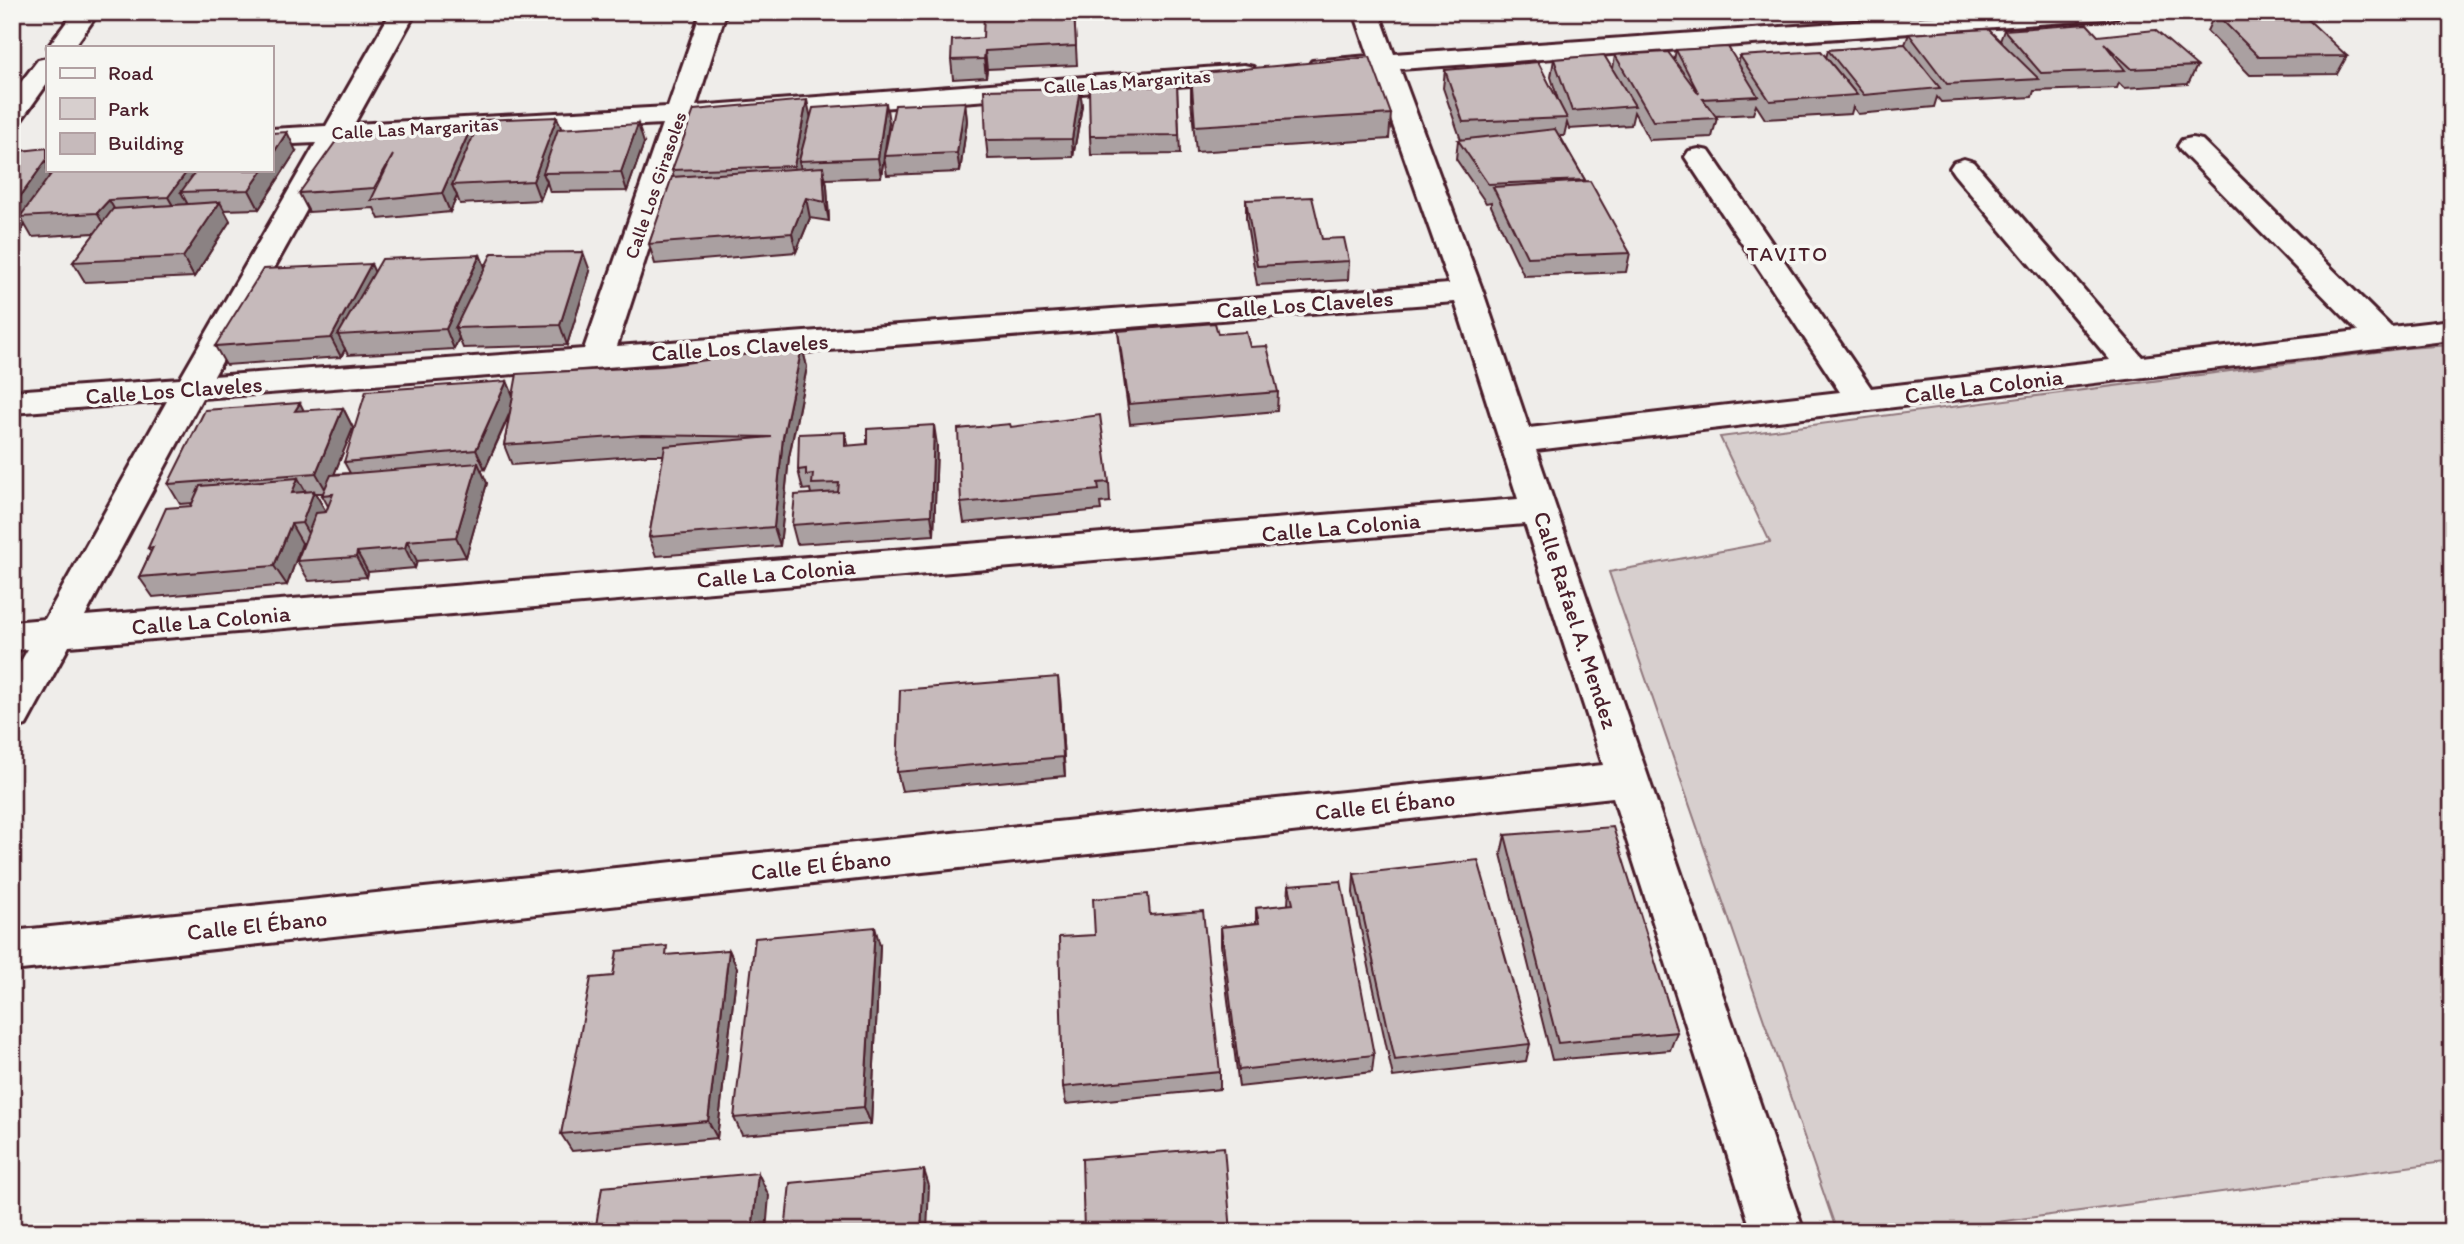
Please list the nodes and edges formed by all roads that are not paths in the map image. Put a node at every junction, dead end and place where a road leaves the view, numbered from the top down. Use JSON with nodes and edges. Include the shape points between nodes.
{"nodes":[{"id":1,"x":87,"y":12,"type":"edge"},
{"id":2,"x":404,"y":12,"type":"edge"},
{"id":3,"x":714,"y":12,"type":"edge"},
{"id":4,"x":1366,"y":12,"type":"edge"},
{"id":5,"x":2108,"y":12,"type":"edge"},
{"id":6,"x":62,"y":46,"type":"edge"},
{"id":7,"x":1384,"y":62,"type":"junction"},
{"id":8,"x":46,"y":67,"type":"edge"},
{"id":9,"x":1301,"y":69,"type":"edge"},
{"id":10,"x":1274,"y":71,"type":"edge"},
{"id":11,"x":12,"y":113,"type":"edge"},
{"id":12,"x":679,"y":115,"type":"junction"},
{"id":13,"x":334,"y":132,"type":"junction"},
{"id":14,"x":273,"y":137,"type":"edge"},
{"id":15,"x":2192,"y":146,"type":"dead end"},
{"id":16,"x":1699,"y":157,"type":"dead end"},
{"id":17,"x":1964,"y":168,"type":"dead end"},
{"id":18,"x":1467,"y":292,"type":"junction"},
{"id":19,"x":2452,"y":330,"type":"edge"},
{"id":20,"x":2383,"y":338,"type":"junction"},
{"id":21,"x":597,"y":358,"type":"junction"},
{"id":22,"x":2134,"y":368,"type":"junction"},
{"id":23,"x":191,"y":388,"type":"junction"},
{"id":24,"x":1862,"y":400,"type":"junction"},
{"id":25,"x":12,"y":402,"type":"edge"},
{"id":26,"x":1515,"y":441,"type":"junction"},
{"id":27,"x":1540,"y":510,"type":"junction"},
{"id":28,"x":57,"y":632,"type":"junction"},
{"id":29,"x":12,"y":636,"type":"edge"},
{"id":30,"x":12,"y":714,"type":"edge"},
{"id":31,"x":1629,"y":779,"type":"junction"},
{"id":32,"x":12,"y":951,"type":"edge"},
{"id":33,"x":1778,"y":1232,"type":"edge"}],
"edges":[{"from":1,"to":6,"type":"street"},
{"from":2,"to":13,"type":"street"},
{"from":3,"to":12,"type":"street","name":"Calle Los Girasoles"},
{"from":4,"to":7,"type":"street","name":"Calle Rafael A. Mendez"},
{"from":5,"to":7,"type":"street"},
{"from":7,"to":9,"type":"street"},
{"from":7,"to":18,"type":"street","name":"Calle Rafael A. Mendez"},
{"from":8,"to":11,"type":"street"},
{"from":10,"to":12,"type":"street","name":"Calle Las Margaritas"},
{"from":12,"to":13,"type":"street","name":"Calle Las Margaritas"},
{"from":12,"to":21,"type":"street","name":"Calle Los Girasoles"},
{"from":13,"to":14,"type":"street","name":"Calle Las Margaritas"},
{"from":13,"to":23,"type":"street"},
{"from":15,"to":20,"type":"street"},
{"from":16,"to":24,"type":"street"},
{"from":17,"to":22,"type":"street"},
{"from":18,"to":21,"type":"street","name":"Calle Los Claveles"},
{"from":18,"to":26,"type":"street","name":"Calle Rafael A. Mendez"},
{"from":19,"to":20,"type":"street","name":"Calle La Colonia"},
{"from":20,"to":22,"type":"street","name":"Calle La Colonia"},
{"from":21,"to":23,"type":"street","name":"Calle Los Claveles"},
{"from":22,"to":24,"type":"street","name":"Calle La Colonia"},
{"from":23,"to":25,"type":"street","name":"Calle Los Claveles"},
{"from":23,"to":28,"type":"street"},
{"from":24,"to":26,"type":"street","name":"Calle La Colonia"},
{"from":26,"to":27,"type":"street","name":"Calle Rafael A. Mendez"},
{"from":27,"to":28,"type":"street","name":"Calle La Colonia"},
{"from":27,"to":31,"type":"street","name":"Calle Rafael A. Mendez"},
{"from":28,"to":29,"type":"street","name":"Calle La Colonia"},
{"from":28,"to":30,"type":"street"},
{"from":31,"to":32,"type":"street","name":"Calle El Ébano"},
{"from":31,"to":33,"type":"street","name":"Calle Rafael A. Mendez"}]}
